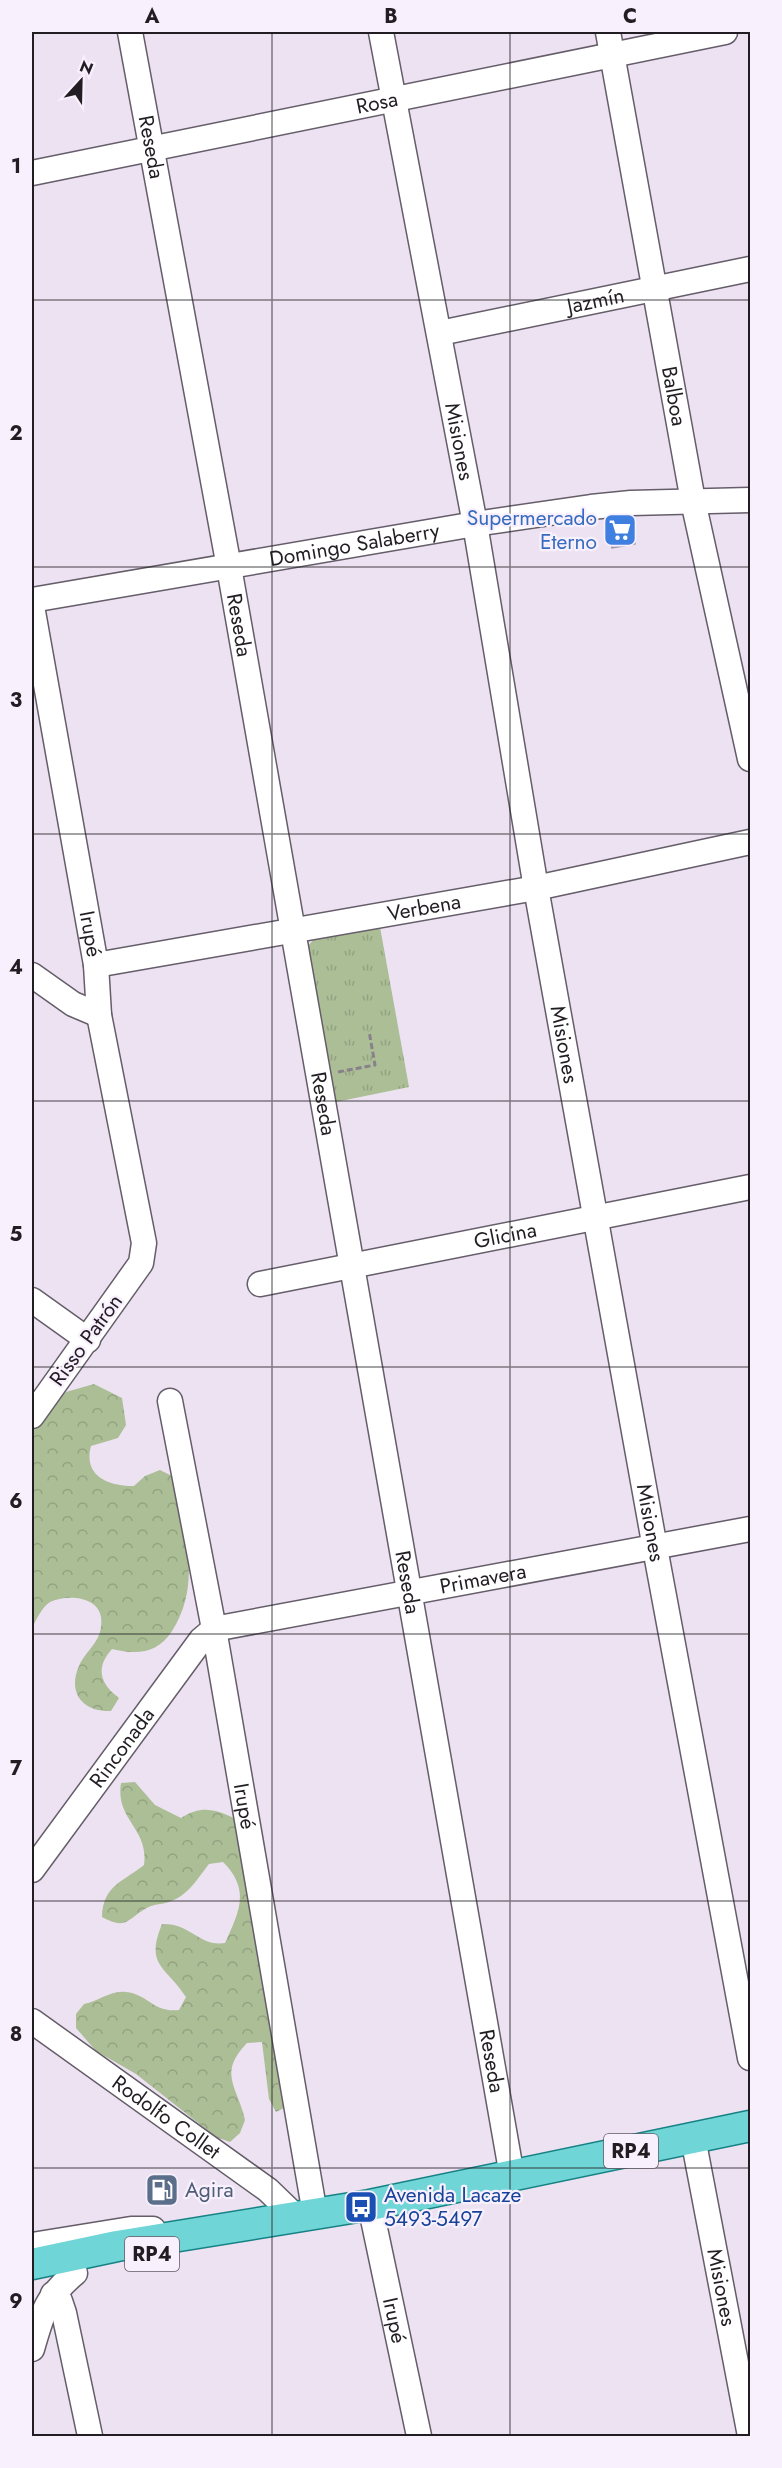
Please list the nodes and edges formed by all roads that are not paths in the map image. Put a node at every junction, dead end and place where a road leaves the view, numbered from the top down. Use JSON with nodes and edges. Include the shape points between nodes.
{"nodes":[{"id":1,"x":130,"y":32,"type":"edge"},
{"id":2,"x":381,"y":32,"type":"edge"},
{"id":3,"x":725,"y":32,"type":"edge"},
{"id":4,"x":610,"y":43,"type":"edge"},
{"id":5,"x":393,"y":100,"type":"junction"},
{"id":6,"x":152,"y":149,"type":"junction"},
{"id":7,"x":32,"y":173,"type":"edge"},
{"id":8,"x":750,"y":269,"type":"edge"},
{"id":9,"x":655,"y":289,"type":"junction"},
{"id":10,"x":440,"y":333,"type":"junction"},
{"id":11,"x":750,"y":500,"type":"edge"},
{"id":12,"x":693,"y":501,"type":"junction"},
{"id":13,"x":476,"y":524,"type":"junction"},
{"id":14,"x":229,"y":567,"type":"junction"},
{"id":15,"x":32,"y":600,"type":"edge"},
{"id":16,"x":32,"y":606,"type":"edge"},
{"id":17,"x":750,"y":759,"type":"edge"},
{"id":18,"x":750,"y":842,"type":"edge"},
{"id":19,"x":536,"y":888,"type":"junction"},
{"id":20,"x":292,"y":931,"type":"junction"},
{"id":21,"x":96,"y":965,"type":"junction"},
{"id":22,"x":32,"y":975,"type":"edge"},
{"id":23,"x":99,"y":1015,"type":"junction"},
{"id":24,"x":750,"y":1187,"type":"edge"},
{"id":25,"x":597,"y":1218,"type":"junction"},
{"id":26,"x":141,"y":1263,"type":"joint"},
{"id":27,"x":353,"y":1266,"type":"junction"},
{"id":28,"x":260,"y":1284,"type":"dead end"},
{"id":29,"x":32,"y":1300,"type":"edge"},
{"id":30,"x":88,"y":1340,"type":"junction"},
{"id":31,"x":170,"y":1401,"type":"dead end"},
{"id":32,"x":32,"y":1416,"type":"edge"},
{"id":33,"x":750,"y":1529,"type":"edge"},
{"id":34,"x":655,"y":1548,"type":"junction"},
{"id":35,"x":410,"y":1592,"type":"junction"},
{"id":36,"x":214,"y":1629,"type":"junction"},
{"id":37,"x":32,"y":1870,"type":"edge"},
{"id":38,"x":32,"y":2021,"type":"edge"},
{"id":39,"x":750,"y":2058,"type":"edge"},
{"id":40,"x":750,"y":2126,"type":"edge"},
{"id":41,"x":693,"y":2138,"type":"junction"},
{"id":42,"x":512,"y":2176,"type":"junction"},
{"id":43,"x":370,"y":2205,"type":"junction"},
{"id":44,"x":306,"y":2215,"type":"junction"},
{"id":45,"x":227,"y":2229,"type":"junction"},
{"id":46,"x":32,"y":2245,"type":"edge"},
{"id":47,"x":32,"y":2264,"type":"edge"},
{"id":48,"x":42,"y":2288,"type":"edge"},
{"id":49,"x":32,"y":2349,"type":"edge"},
{"id":50,"x":90,"y":2436,"type":"edge"},
{"id":51,"x":419,"y":2436,"type":"edge"},
{"id":52,"x":750,"y":2436,"type":"edge"}],
"edges":[{"from":1,"to":6,"type":"street","name":"Reseda"},
{"from":2,"to":5,"type":"street","name":"Misiones"},
{"from":3,"to":4,"type":"street","name":"Rosa"},
{"from":4,"to":5,"type":"street","name":"Rosa"},
{"from":4,"to":9,"type":"street","name":"Balboa"},
{"from":5,"to":6,"type":"street","name":"Rosa"},
{"from":5,"to":10,"type":"street","name":"Misiones"},
{"from":6,"to":7,"type":"street","name":"Rosa"},
{"from":6,"to":14,"type":"street","name":"Reseda"},
{"from":8,"to":9,"type":"street","name":"Jazmín"},
{"from":9,"to":10,"type":"street","name":"Jazmín"},
{"from":9,"to":12,"type":"street","name":"Balboa"},
{"from":10,"to":13,"type":"street","name":"Misiones"},
{"from":11,"to":12,"type":"street","name":"Domingo Salaberry"},
{"from":12,"to":13,"type":"street","name":"Domingo Salaberry","via":[[631,503]]},
{"from":12,"to":17,"type":"street","name":"Balboa"},
{"from":13,"to":14,"type":"street","name":"Domingo Salaberry"},
{"from":13,"to":19,"type":"street","name":"Misiones"},
{"from":14,"to":15,"type":"street","name":"Domingo Salaberry"},
{"from":14,"to":20,"type":"street","name":"Reseda"},
{"from":16,"to":21,"type":"street","name":"Irupé"},
{"from":18,"to":19,"type":"street","name":"Verbena"},
{"from":19,"to":20,"type":"street","name":"Verbena"},
{"from":19,"to":25,"type":"street","name":"Misiones"},
{"from":20,"to":21,"type":"street","name":"Verbena"},
{"from":20,"to":27,"type":"street","name":"Reseda"},
{"from":21,"to":23,"type":"street","name":"Irupé"},
{"from":22,"to":23,"type":"street","via":[[73,1004]]},
{"from":23,"to":26,"type":"street","name":"Irupé","via":[[142,1227]]},
{"from":24,"to":25,"type":"street","name":"Glicina"},
{"from":25,"to":27,"type":"street","name":"Glicina"},
{"from":25,"to":34,"type":"street","name":"Misiones"},
{"from":26,"to":30,"type":"street","name":"Risso Patrón"},
{"from":27,"to":28,"type":"street","name":"Glicina"},
{"from":27,"to":35,"type":"street","name":"Reseda"},
{"from":29,"to":30,"type":"street"},
{"from":30,"to":32,"type":"street","name":"Risso Patrón"},
{"from":31,"to":36,"type":"street","name":"Irupé"},
{"from":33,"to":34,"type":"street","name":"Primavera"},
{"from":34,"to":35,"type":"street","name":"Primavera"},
{"from":34,"to":39,"type":"street","name":"Misiones"},
{"from":35,"to":36,"type":"street","name":"Primavera"},
{"from":35,"to":42,"type":"street","name":"Reseda"},
{"from":36,"to":37,"type":"street","name":"Rinconada","via":[[201,1640]]},
{"from":36,"to":44,"type":"street","name":"Irupé"},
{"from":38,"to":44,"type":"street","name":"Rodolfo Collet"},
{"from":40,"to":41,"type":"main road","number":"RP4"},
{"from":41,"to":42,"type":"main road","number":"RP4"},
{"from":41,"to":52,"type":"street","name":"Misiones"},
{"from":42,"to":43,"type":"main road","number":"RP4"},
{"from":43,"to":44,"type":"main road","number":"RP4"},
{"from":43,"to":51,"type":"street","name":"Irupé"},
{"from":44,"to":45,"type":"main road","number":"RP4"},
{"from":45,"to":46,"type":"street","via":[[131,2229]]},
{"from":45,"to":47,"type":"main road","number":"RP4"},
{"from":45,"to":48,"type":"main road","number":"RP4","via":[[136,2259],[75,2273]]},
{"from":48,"to":49,"type":"street","via":[[43,2309]]},
{"from":48,"to":50,"type":"street","via":[[60,2301],[64,2313]]}]}
